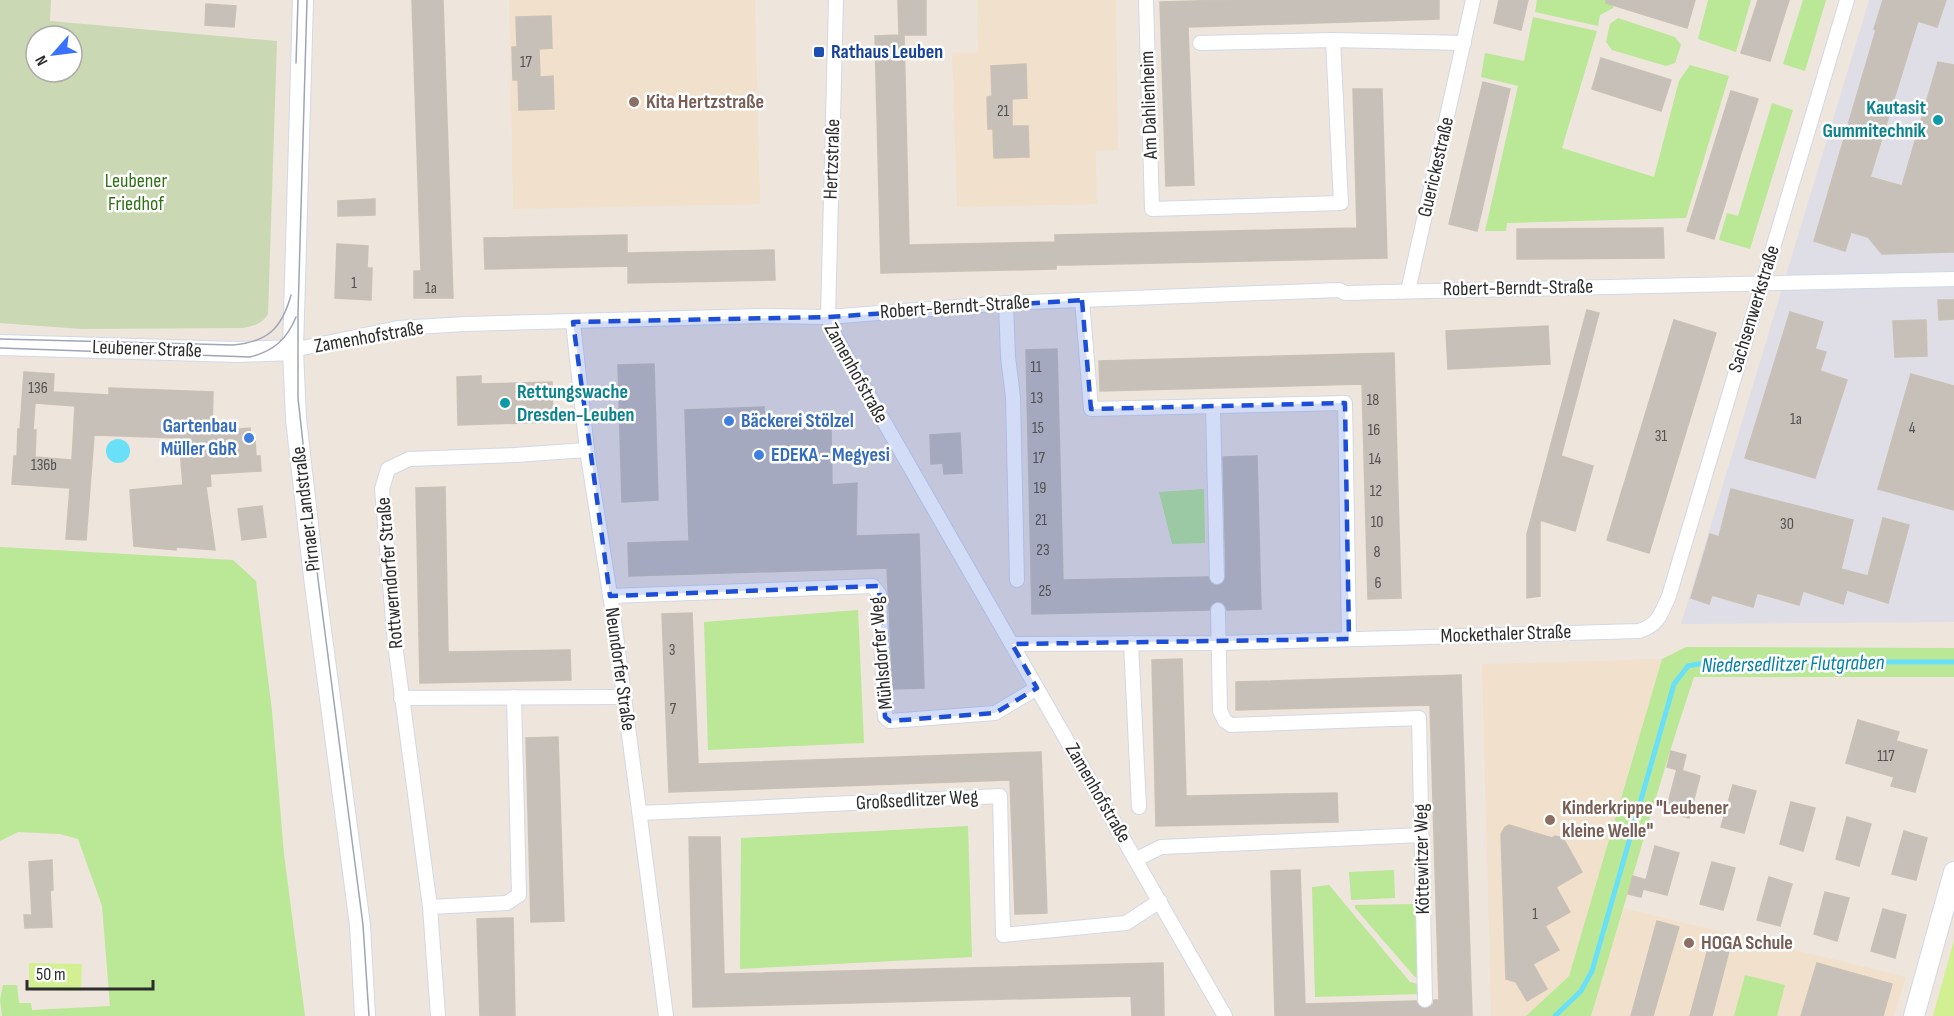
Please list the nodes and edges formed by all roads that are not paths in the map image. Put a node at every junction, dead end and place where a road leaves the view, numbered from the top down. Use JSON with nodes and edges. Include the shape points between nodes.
{"nodes":[{"id":1,"x":303,"y":0,"type":"edge"},
{"id":2,"x":837,"y":0,"type":"edge"},
{"id":3,"x":1146,"y":0,"type":"edge"},
{"id":4,"x":1473,"y":0,"type":"edge"},
{"id":5,"x":1848,"y":0,"type":"edge"},
{"id":6,"x":1333,"y":40,"type":"junction"},
{"id":7,"x":1200,"y":43,"type":"dead end"},
{"id":8,"x":1464,"y":43,"type":"junction"},
{"id":9,"x":1954,"y":279,"type":"edge"},
{"id":10,"x":1761,"y":283,"type":"junction"},
{"id":11,"x":1408,"y":291,"type":"junction"},
{"id":12,"x":1082,"y":300,"type":"junction"},
{"id":13,"x":1006,"y":303,"type":"junction"},
{"id":14,"x":828,"y":317,"type":"junction"},
{"id":15,"x":573,"y":322,"type":"junction"},
{"id":16,"x":0,"y":345,"type":"edge"},
{"id":17,"x":293,"y":350,"type":"junction"},
{"id":18,"x":1213,"y":407,"type":"junction"},
{"id":19,"x":587,"y":450,"type":"junction"},
{"id":20,"x":1217,"y":577,"type":"tunnel mouth"},
{"id":21,"x":1017,"y":580,"type":"dead end"},
{"id":22,"x":610,"y":596,"type":"junction"},
{"id":23,"x":1218,"y":610,"type":"tunnel mouth"},
{"id":24,"x":1659,"y":618,"type":"joint"},
{"id":25,"x":1349,"y":639,"type":"junction"},
{"id":26,"x":1131,"y":643,"type":"junction"},
{"id":27,"x":1220,"y":643,"type":"junction"},
{"id":28,"x":1012,"y":644,"type":"junction"},
{"id":29,"x":1037,"y":688,"type":"junction"},
{"id":30,"x":624,"y":697,"type":"junction"},
{"id":31,"x":401,"y":698,"type":"junction"},
{"id":32,"x":514,"y":698,"type":"junction"},
{"id":33,"x":1139,"y":807,"type":"dead end"},
{"id":34,"x":640,"y":813,"type":"junction"},
{"id":35,"x":1421,"y":835,"type":"junction"},
{"id":36,"x":1137,"y":860,"type":"junction"},
{"id":37,"x":1954,"y":872,"type":"edge"},
{"id":38,"x":1160,"y":901,"type":"junction"},
{"id":39,"x":430,"y":907,"type":"junction"},
{"id":40,"x":1425,"y":1000,"type":"tunnel mouth"},
{"id":41,"x":365,"y":1016,"type":"edge"},
{"id":42,"x":438,"y":1016,"type":"edge"},
{"id":43,"x":666,"y":1016,"type":"edge"},
{"id":44,"x":1225,"y":1016,"type":"edge"},
{"id":45,"x":1914,"y":1016,"type":"edge"}],
"edges":[{"from":1,"to":17,"type":"street","name":"Pirnaer Landstraße"},
{"from":2,"to":14,"type":"street","name":"Hertzstraße"},
{"from":3,"to":6,"type":"street","name":"Am Dahlienheim","via":[[1152,209],[1341,203]]},
{"from":4,"to":8,"type":"street","name":"Guerickestraße"},
{"from":5,"to":10,"type":"street","name":"Sachsenwerkstraße"},
{"from":6,"to":7,"type":"street"},
{"from":6,"to":8,"type":"street"},
{"from":8,"to":11,"type":"street","name":"Guerickestraße"},
{"from":9,"to":10,"type":"street","name":"Robert-Berndt-Straße"},
{"from":10,"to":11,"type":"street","name":"Robert-Berndt-Straße"},
{"from":10,"to":24,"type":"street","name":"Sachsenwerkstraße","via":[[1669,596]]},
{"from":11,"to":12,"type":"street","name":"Robert-Berndt-Straße"},
{"from":12,"to":13,"type":"street","name":"Robert-Berndt-Straße"},
{"from":12,"to":18,"type":"street","via":[[1091,409]]},
{"from":13,"to":14,"type":"street","name":"Robert-Berndt-Straße"},
{"from":13,"to":21,"type":"street"},
{"from":14,"to":15,"type":"street","name":"Zamenhofstraße"},
{"from":14,"to":28,"type":"street","name":"Zamenhofstraße","via":[[836,338]]},
{"from":15,"to":17,"type":"street","name":"Zamenhofstraße","via":[[398,328]]},
{"from":15,"to":19,"type":"street","name":"Neundorfer Straße"},
{"from":16,"to":17,"type":"street","name":"Leubener Straße"},
{"from":17,"to":41,"type":"street","name":"Pirnaer Landstraße","via":[[296,419],[314,577],[360,925]]},
{"from":18,"to":20,"type":"street"},
{"from":18,"to":25,"type":"street","via":[[1345,403]]},
{"from":19,"to":22,"type":"street","name":"Neundorfer Straße"},
{"from":19,"to":31,"type":"street","name":"Rottwerndorfer Straße","via":[[409,459],[388,470],[382,489]]},
{"from":22,"to":29,"type":"street","name":"Mühlsdorfer Weg","via":[[873,586],[879,594],[885,717],[890,721],[995,714]]},
{"from":22,"to":30,"type":"street","name":"Neundorfer Straße"},
{"from":23,"to":27,"type":"street"},
{"from":24,"to":25,"type":"street","name":"Mockethaler Straße","via":[[1650,628],[1639,631]]},
{"from":25,"to":27,"type":"street","name":"Mockethaler Straße"},
{"from":26,"to":27,"type":"street","name":"Mockethaler Straße"},
{"from":26,"to":28,"type":"street","name":"Mockethaler Straße"},
{"from":26,"to":33,"type":"street","name":"Zamenhofstraße"},
{"from":27,"to":35,"type":"street","name":"Köttewitzer Weg","via":[[1220,711],[1231,725],[1419,718]]},
{"from":28,"to":29,"type":"street","name":"Zamenhofstraße"},
{"from":29,"to":36,"type":"street","name":"Zamenhofstraße"},
{"from":30,"to":32,"type":"street"},
{"from":30,"to":34,"type":"street","name":"Neundorfer Straße"},
{"from":31,"to":32,"type":"street"},
{"from":31,"to":39,"type":"street","name":"Rottwerndorfer Straße"},
{"from":32,"to":39,"type":"street","via":[[519,895],[507,903]]},
{"from":34,"to":38,"type":"street","name":"Großsedlitzer Weg","via":[[1000,796],[1004,935],[1126,923]]},
{"from":34,"to":43,"type":"street","name":"Neundorfer Straße"},
{"from":35,"to":36,"type":"street","name":"Zamenhofstraße","via":[[1161,847]]},
{"from":35,"to":40,"type":"street","name":"Köttewitzer Weg"},
{"from":36,"to":38,"type":"street","name":"Zamenhofstraße"},
{"from":37,"to":45,"type":"street"},
{"from":38,"to":44,"type":"street","name":"Zamenhofstraße"},
{"from":39,"to":42,"type":"street","name":"Rottwerndorfer Straße"}]}
